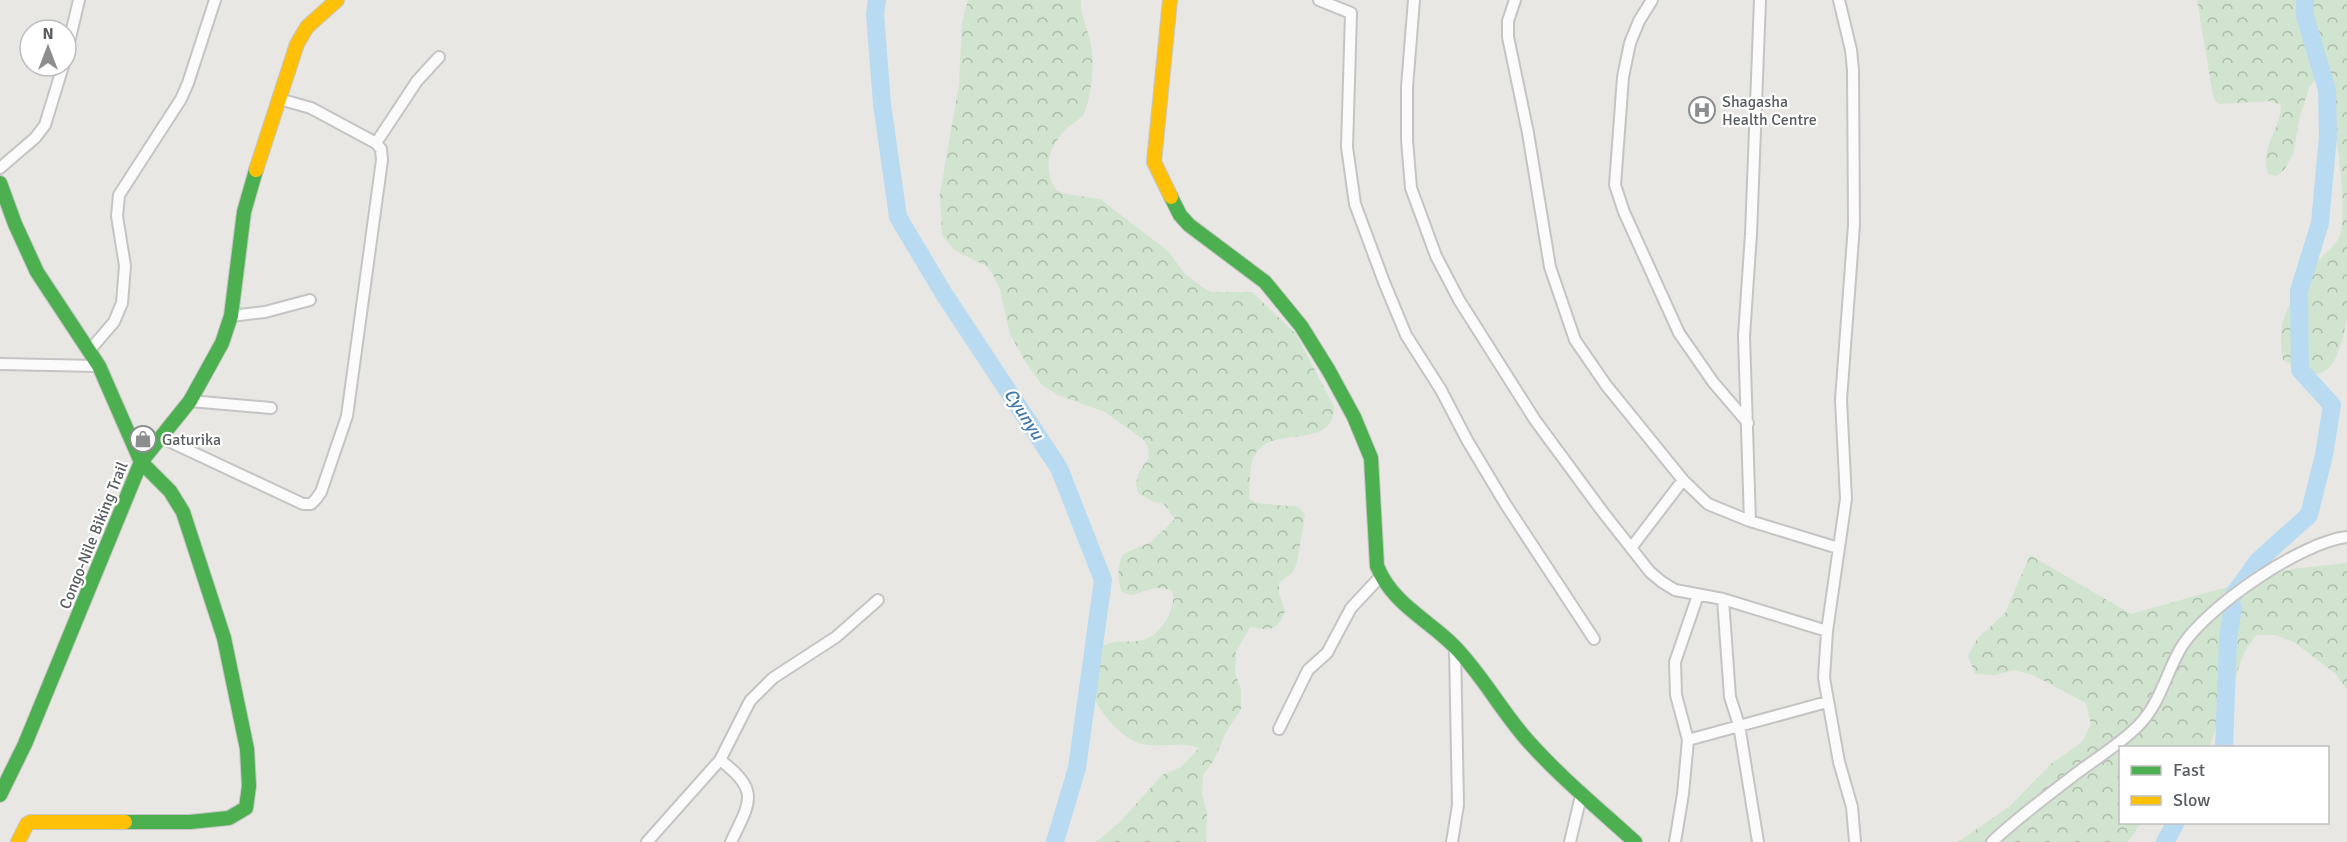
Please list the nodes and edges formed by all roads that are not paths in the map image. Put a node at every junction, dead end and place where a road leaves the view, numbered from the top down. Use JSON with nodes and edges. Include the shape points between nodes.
{"nodes":[{"id":1,"x":79,"y":0,"type":"edge"},
{"id":2,"x":215,"y":0,"type":"edge"},
{"id":3,"x":337,"y":0,"type":"edge"},
{"id":4,"x":1170,"y":0,"type":"edge"},
{"id":5,"x":1319,"y":0,"type":"edge"},
{"id":6,"x":1414,"y":0,"type":"edge"},
{"id":7,"x":1515,"y":0,"type":"edge"},
{"id":8,"x":1652,"y":0,"type":"edge"},
{"id":9,"x":1760,"y":0,"type":"edge"},
{"id":10,"x":1839,"y":0,"type":"edge"},
{"id":11,"x":75,"y":18,"type":"edge"},
{"id":12,"x":439,"y":57,"type":"dead end"},
{"id":13,"x":59,"y":78,"type":"edge"},
{"id":14,"x":279,"y":99,"type":"junction"},
{"id":15,"x":376,"y":143,"type":"junction"},
{"id":16,"x":0,"y":168,"type":"edge"},
{"id":17,"x":0,"y":183,"type":"edge"},
{"id":18,"x":310,"y":300,"type":"dead end"},
{"id":19,"x":231,"y":316,"type":"junction"},
{"id":20,"x":89,"y":351,"type":"junction"},
{"id":21,"x":0,"y":364,"type":"edge"},
{"id":22,"x":99,"y":366,"type":"junction"},
{"id":23,"x":189,"y":401,"type":"junction"},
{"id":24,"x":271,"y":408,"type":"dead end"},
{"id":25,"x":1748,"y":423,"type":"junction"},
{"id":26,"x":160,"y":437,"type":"junction"},
{"id":27,"x":141,"y":462,"type":"junction"},
{"id":28,"x":1683,"y":480,"type":"junction"},
{"id":29,"x":1749,"y":521,"type":"junction"},
{"id":30,"x":2347,"y":537,"type":"edge"},
{"id":31,"x":1631,"y":548,"type":"junction"},
{"id":32,"x":1838,"y":548,"type":"junction"},
{"id":33,"x":1380,"y":577,"type":"junction"},
{"id":34,"x":1698,"y":595,"type":"junction"},
{"id":35,"x":1723,"y":599,"type":"junction"},
{"id":36,"x":878,"y":600,"type":"dead end"},
{"id":37,"x":1827,"y":631,"type":"junction"},
{"id":38,"x":1594,"y":639,"type":"dead end"},
{"id":39,"x":1455,"y":647,"type":"junction"},
{"id":40,"x":1827,"y":702,"type":"junction"},
{"id":41,"x":1739,"y":725,"type":"junction"},
{"id":42,"x":1279,"y":729,"type":"dead end"},
{"id":43,"x":1688,"y":740,"type":"junction"},
{"id":44,"x":720,"y":760,"type":"junction"},
{"id":45,"x":0,"y":795,"type":"edge"},
{"id":46,"x":1581,"y":796,"type":"junction"},
{"id":47,"x":1630,"y":840,"type":"edge"},
{"id":48,"x":18,"y":842,"type":"edge"},
{"id":49,"x":647,"y":842,"type":"edge"},
{"id":50,"x":731,"y":842,"type":"edge"},
{"id":51,"x":1452,"y":842,"type":"edge"},
{"id":52,"x":1570,"y":842,"type":"edge"},
{"id":53,"x":1675,"y":842,"type":"edge"},
{"id":54,"x":1758,"y":842,"type":"edge"},
{"id":55,"x":1855,"y":842,"type":"edge"},
{"id":56,"x":1992,"y":842,"type":"edge"}],
"edges":[{"from":1,"to":11,"type":"street"},
{"from":2,"to":20,"type":"street","via":[[181,99],[119,195],[117,216],[125,266],[122,303],[114,322]]},
{"from":3,"to":14,"type":"street","name":"Congo-Nile Biking Trail","via":[[307,27],[297,44]]},
{"from":4,"to":33,"type":"street","via":[[1154,162],[1180,215],[1265,282],[1301,326],[1329,370],[1371,458]]},
{"from":5,"to":38,"type":"street","via":[[1351,13],[1346,134],[1353,190],[1358,214],[1406,335],[1506,505]]},
{"from":6,"to":31,"type":"street","via":[[1407,87],[1408,164],[1411,188],[1436,256],[1459,300],[1535,420]]},
{"from":7,"to":28,"type":"street","via":[[1508,37],[1550,267],[1560,300],[1575,340]]},
{"from":8,"to":25,"type":"street","via":[[1630,43],[1623,77],[1615,185],[1680,333],[1713,382]]},
{"from":9,"to":25,"type":"street","via":[[1744,336]]},
{"from":10,"to":32,"type":"street","via":[[1853,70],[1854,225],[1841,400],[1845,520]]},
{"from":12,"to":15,"type":"street","via":[[417,81]]},
{"from":13,"to":16,"type":"street","via":[[45,126]]},
{"from":14,"to":15,"type":"street","via":[[311,108]]},
{"from":14,"to":19,"type":"street","name":"Congo-Nile Biking Trail","via":[[244,212]]},
{"from":15,"to":26,"type":"street","via":[[382,160],[347,416],[316,499],[303,504]]},
{"from":17,"to":20,"type":"street","via":[[37,272]]},
{"from":18,"to":19,"type":"street"},
{"from":19,"to":23,"type":"street","name":"Congo-Nile Biking Trail","via":[[215,360]]},
{"from":20,"to":22,"type":"street"},
{"from":21,"to":22,"type":"street"},
{"from":22,"to":27,"type":"street"},
{"from":23,"to":24,"type":"street"},
{"from":23,"to":26,"type":"street","name":"Congo-Nile Biking Trail"},
{"from":25,"to":29,"type":"street"},
{"from":26,"to":27,"type":"street","name":"Congo-Nile Biking Trail"},
{"from":27,"to":45,"type":"street","name":"Congo-Nile Biking Trail","via":[[25,744]]},
{"from":27,"to":48,"type":"street","via":[[170,491],[183,512],[197,550],[224,638],[245,740],[248,802],[241,813],[229,818],[190,822],[29,822]]},
{"from":28,"to":29,"type":"street","via":[[1708,504]]},
{"from":28,"to":31,"type":"street"},
{"from":29,"to":32,"type":"street"},
{"from":30,"to":56,"type":"street","via":[[2314,547],[2280,564],[2219,608],[2182,646],[2158,699],[2141,723]]},
{"from":31,"to":34,"type":"street","via":[[1662,582],[1675,590]]},
{"from":32,"to":37,"type":"street"},
{"from":33,"to":39,"type":"street","via":[[1416,616]]},
{"from":33,"to":42,"type":"street","via":[[1351,608],[1327,653],[1308,670]]},
{"from":34,"to":35,"type":"street"},
{"from":34,"to":43,"type":"street","via":[[1675,662],[1676,695]]},
{"from":35,"to":37,"type":"street"},
{"from":35,"to":41,"type":"street","via":[[1730,698]]},
{"from":36,"to":44,"type":"street","via":[[837,637],[773,678],[750,701]]},
{"from":37,"to":40,"type":"street"},
{"from":39,"to":46,"type":"street","via":[[1527,740]]},
{"from":39,"to":51,"type":"street","via":[[1458,805]]},
{"from":40,"to":41,"type":"street"},
{"from":40,"to":55,"type":"street","via":[[1852,807]]},
{"from":41,"to":43,"type":"street"},
{"from":41,"to":54,"type":"street"},
{"from":43,"to":53,"type":"street"},
{"from":44,"to":49,"type":"street"},
{"from":44,"to":50,"type":"street","via":[[746,785],[749,798]]},
{"from":46,"to":47,"type":"street"},
{"from":46,"to":52,"type":"street"}]}
